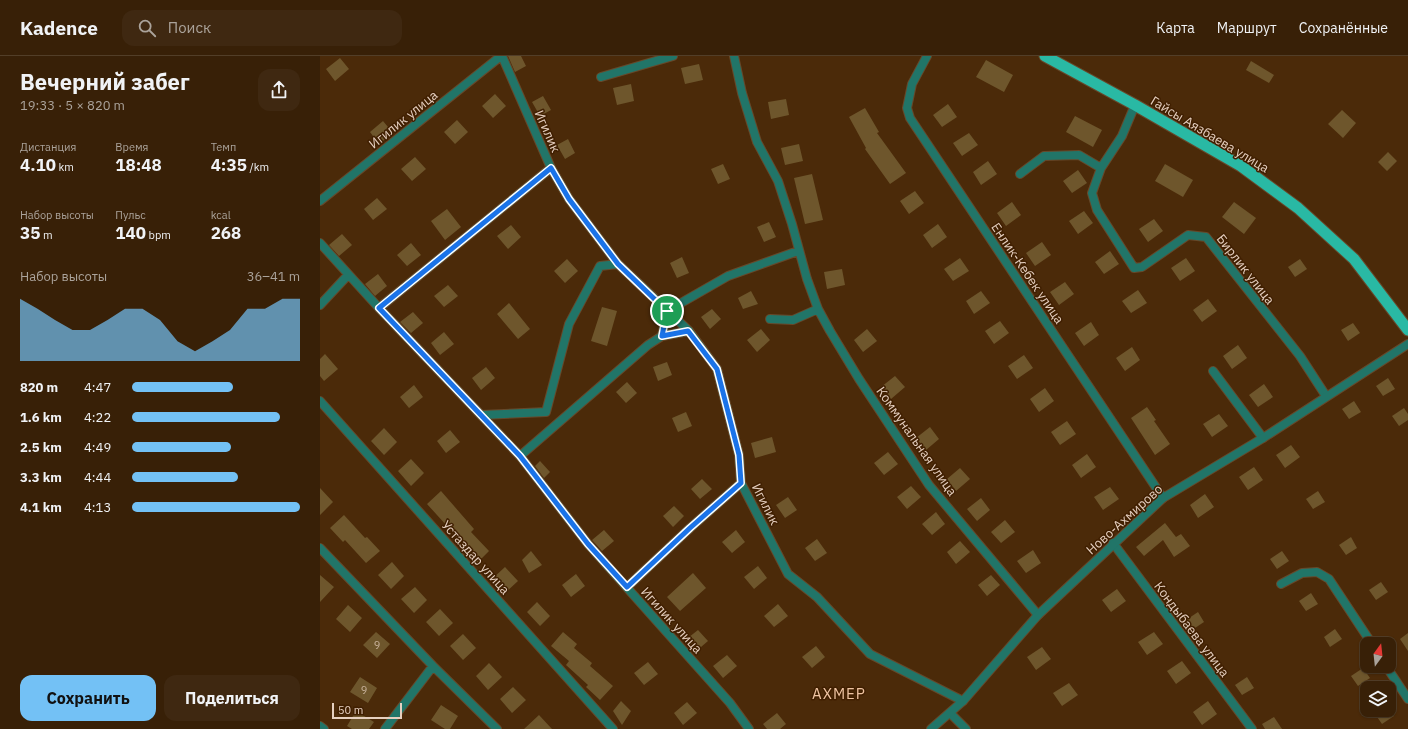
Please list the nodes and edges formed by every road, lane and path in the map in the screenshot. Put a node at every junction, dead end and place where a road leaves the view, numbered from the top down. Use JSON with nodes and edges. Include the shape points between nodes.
{"nodes":[{"id":1,"x":501,"y":56,"type":"edge"},
{"id":2,"x":673,"y":56,"type":"edge"},
{"id":3,"x":734,"y":56,"type":"edge"},
{"id":4,"x":927,"y":56,"type":"edge"},
{"id":5,"x":1045,"y":56,"type":"edge"},
{"id":6,"x":601,"y":77,"type":"dead end"},
{"id":7,"x":1135,"y":105,"type":"junction"},
{"id":8,"x":551,"y":168,"type":"junction"},
{"id":9,"x":1101,"y":168,"type":"junction"},
{"id":10,"x":1020,"y":174,"type":"dead end"},
{"id":11,"x":320,"y":201,"type":"edge"},
{"id":12,"x":320,"y":243,"type":"edge"},
{"id":13,"x":798,"y":251,"type":"junction"},
{"id":14,"x":618,"y":264,"type":"junction"},
{"id":15,"x":348,"y":275,"type":"junction"},
{"id":16,"x":320,"y":305,"type":"edge"},
{"id":17,"x":379,"y":308,"type":"junction"},
{"id":18,"x":818,"y":309,"type":"junction"},
{"id":19,"x":667,"y":311,"type":"junction"},
{"id":20,"x":770,"y":319,"type":"dead end"},
{"id":21,"x":1408,"y":330,"type":"edge"},
{"id":22,"x":688,"y":331,"type":"junction"},
{"id":23,"x":662,"y":336,"type":"junction"},
{"id":24,"x":1408,"y":344,"type":"edge"},
{"id":25,"x":1213,"y":371,"type":"dead end"},
{"id":26,"x":1326,"y":396,"type":"junction"},
{"id":27,"x":320,"y":401,"type":"edge"},
{"id":28,"x":481,"y":415,"type":"junction"},
{"id":29,"x":1262,"y":438,"type":"junction"},
{"id":30,"x":520,"y":456,"type":"junction"},
{"id":31,"x":741,"y":483,"type":"junction"},
{"id":32,"x":1163,"y":498,"type":"junction"},
{"id":33,"x":1113,"y":544,"type":"junction"},
{"id":34,"x":320,"y":548,"type":"edge"},
{"id":35,"x":1281,"y":584,"type":"dead end"},
{"id":36,"x":627,"y":587,"type":"junction"},
{"id":37,"x":1038,"y":615,"type":"junction"},
{"id":38,"x":1367,"y":637,"type":"edge"},
{"id":39,"x":433,"y":666,"type":"junction"},
{"id":40,"x":1391,"y":673,"type":"edge"},
{"id":41,"x":1408,"y":699,"type":"edge"},
{"id":42,"x":963,"y":701,"type":"junction"},
{"id":43,"x":950,"y":713,"type":"junction"},
{"id":44,"x":320,"y":726,"type":"edge"},
{"id":45,"x":324,"y":729,"type":"edge"},
{"id":46,"x":385,"y":729,"type":"edge"},
{"id":47,"x":497,"y":729,"type":"edge"},
{"id":48,"x":613,"y":729,"type":"edge"},
{"id":49,"x":749,"y":729,"type":"edge"},
{"id":50,"x":931,"y":729,"type":"edge"},
{"id":51,"x":966,"y":729,"type":"edge"},
{"id":52,"x":1252,"y":729,"type":"edge"}],
"edges":[{"from":1,"to":8,"type":"street","name":"Игилик"},
{"from":1,"to":11,"type":"street","name":"Игилик улица"},
{"from":2,"to":6,"type":"street"},
{"from":3,"to":13,"type":"street","name":"Коммунальная улица","via":[[757,142],[778,181]]},
{"from":4,"to":32,"type":"street","name":"Енлик-Кебек улица","via":[[912,84],[907,108],[910,118]]},
{"from":5,"to":7,"type":"highway","name":"Гайсы Аязбаева улица"},
{"from":7,"to":9,"type":"street","name":"Бирлик улица","via":[[1122,136]]},
{"from":7,"to":21,"type":"highway","name":"Гайсы Аязбаева улица","via":[[1241,166],[1298,208],[1354,259]]},
{"from":8,"to":14,"type":"street","name":"Игилик","via":[[569,199]]},
{"from":8,"to":17,"type":"street"},
{"from":9,"to":10,"type":"street","via":[[1079,155],[1044,156]]},
{"from":9,"to":26,"type":"street","name":"Бирлик улица","via":[[1092,193],[1097,210],[1134,268],[1142,267],[1188,235],[1206,237],[1300,356]]},
{"from":12,"to":15,"type":"street","name":"Игилик улица"},
{"from":13,"to":18,"type":"street","name":"Коммунальная улица"},
{"from":13,"to":19,"type":"street","via":[[728,276]]},
{"from":14,"to":19,"type":"street","name":"Игилик"},
{"from":14,"to":28,"type":"street","via":[[600,266],[569,324],[546,412]]},
{"from":15,"to":16,"type":"street"},
{"from":15,"to":17,"type":"street","name":"Игилик улица"},
{"from":17,"to":28,"type":"street","name":"Игилик улица"},
{"from":18,"to":20,"type":"street","via":[[793,320]]},
{"from":18,"to":37,"type":"street","name":"Коммунальная улица","via":[[859,379],[929,485]]},
{"from":19,"to":22,"type":"street","name":"Игилик"},
{"from":19,"to":23,"type":"street"},
{"from":22,"to":23,"type":"street"},
{"from":22,"to":31,"type":"street","name":"Игилик","via":[[717,369],[739,455]]},
{"from":23,"to":30,"type":"street","via":[[648,345]]},
{"from":24,"to":26,"type":"street","name":"Ново-Ахмирово"},
{"from":25,"to":29,"type":"street"},
{"from":26,"to":29,"type":"street","name":"Ново-Ахмирово"},
{"from":27,"to":48,"type":"street","name":"Устаздар улица"},
{"from":28,"to":30,"type":"street","name":"Игилик улица"},
{"from":29,"to":32,"type":"street","name":"Ново-Ахмирово"},
{"from":30,"to":36,"type":"street","name":"Игилик улица","via":[[588,544]]},
{"from":31,"to":36,"type":"street"},
{"from":31,"to":42,"type":"street","name":"Игилик","via":[[788,574],[817,597],[870,654]]},
{"from":32,"to":33,"type":"street","name":"Ново-Ахмирово"},
{"from":33,"to":37,"type":"street","name":"Ново-Ахмирово"},
{"from":33,"to":52,"type":"street","name":"Кондыбаева улица"},
{"from":34,"to":39,"type":"street"},
{"from":35,"to":38,"type":"street","via":[[1302,573],[1317,572],[1329,579]]},
{"from":36,"to":49,"type":"street","name":"Игилик улица","via":[[730,703]]},
{"from":37,"to":42,"type":"street","name":"Ново-Ахмирово"},
{"from":39,"to":46,"type":"street"},
{"from":39,"to":47,"type":"street"},
{"from":40,"to":41,"type":"street"},
{"from":42,"to":43,"type":"street","name":"Ново-Ахмирово"},
{"from":43,"to":50,"type":"street","name":"Ново-Ахмирово"},
{"from":43,"to":51,"type":"street"},
{"from":44,"to":45,"type":"street"}]}
